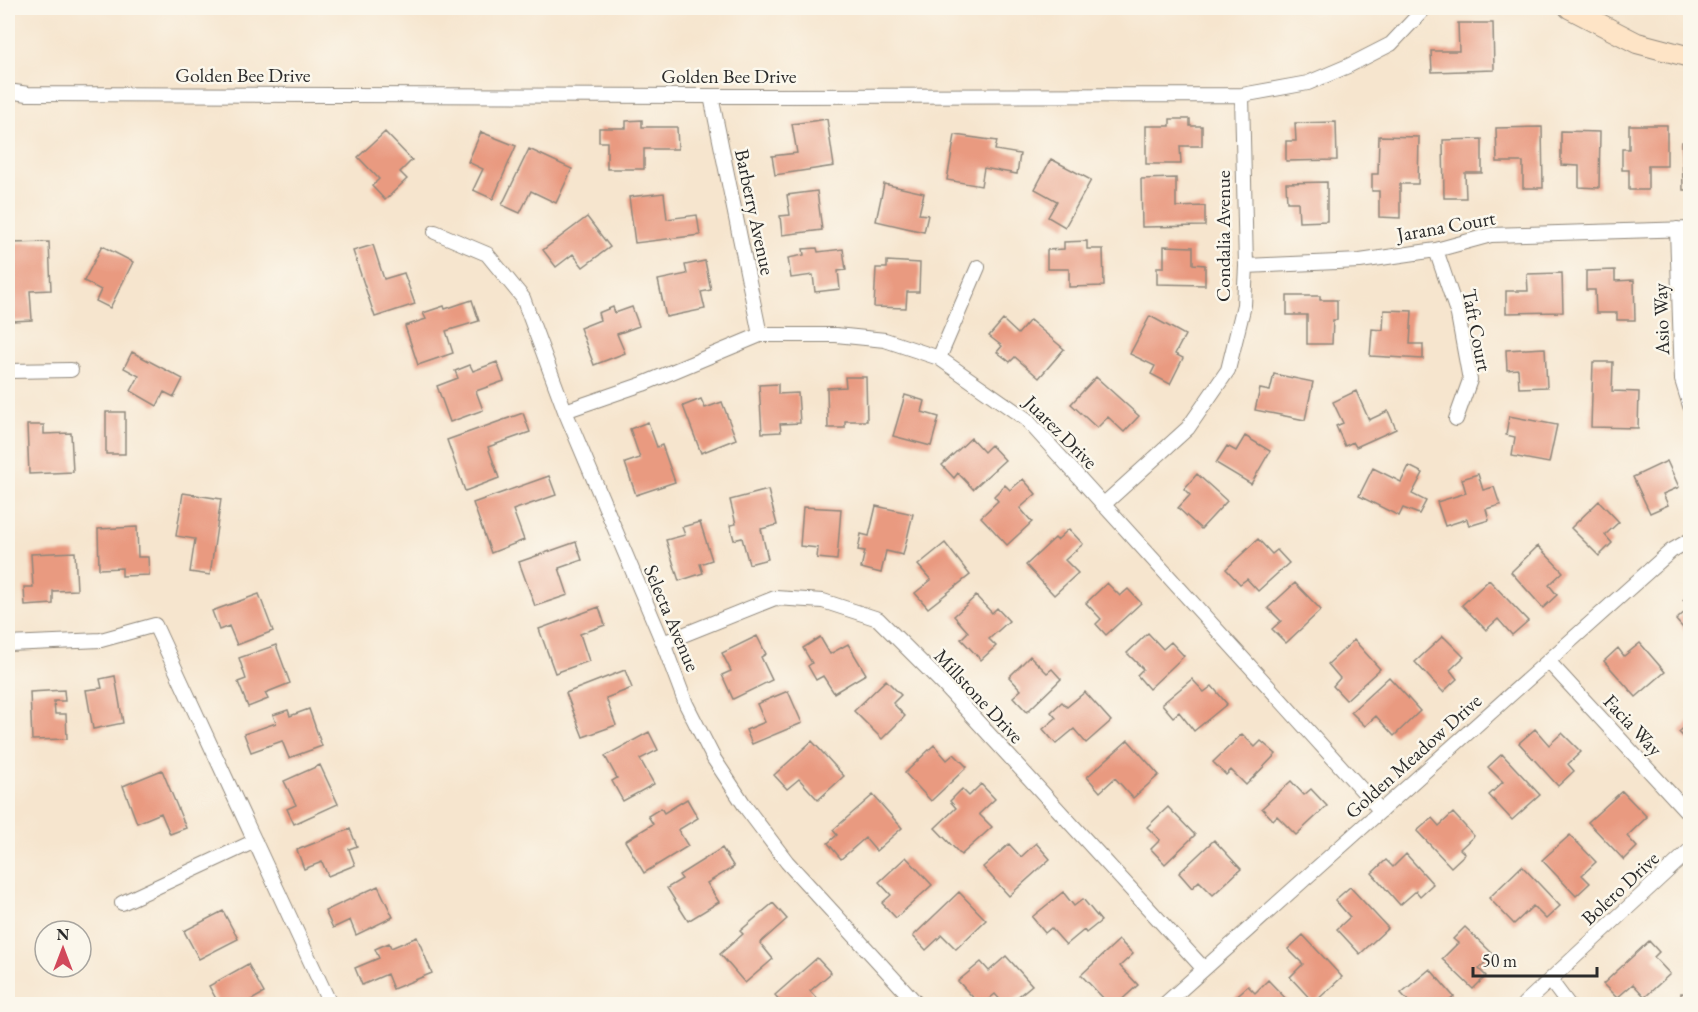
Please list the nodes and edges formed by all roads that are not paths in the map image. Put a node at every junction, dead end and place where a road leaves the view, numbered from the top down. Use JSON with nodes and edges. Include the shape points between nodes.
{"nodes":[{"id":1,"x":1425,"y":8,"type":"edge"},
{"id":2,"x":1569,"y":8,"type":"edge"},
{"id":3,"x":1690,"y":57,"type":"edge"},
{"id":4,"x":8,"y":91,"type":"edge"},
{"id":5,"x":1242,"y":95,"type":"junction"},
{"id":6,"x":711,"y":96,"type":"junction"},
{"id":7,"x":1684,"y":229,"type":"edge"},
{"id":8,"x":435,"y":232,"type":"dead end"},
{"id":9,"x":1436,"y":250,"type":"junction"},
{"id":10,"x":1246,"y":266,"type":"junction"},
{"id":11,"x":978,"y":267,"type":"dead end"},
{"id":12,"x":760,"y":335,"type":"junction"},
{"id":13,"x":939,"y":358,"type":"junction"},
{"id":14,"x":71,"y":370,"type":"dead end"},
{"id":15,"x":8,"y":372,"type":"edge"},
{"id":16,"x":1690,"y":406,"type":"edge"},
{"id":17,"x":565,"y":411,"type":"junction"},
{"id":18,"x":1456,"y":419,"type":"dead end"},
{"id":19,"x":1103,"y":505,"type":"junction"},
{"id":20,"x":1690,"y":540,"type":"edge"},
{"id":21,"x":663,"y":643,"type":"junction"},
{"id":22,"x":8,"y":645,"type":"edge"},
{"id":23,"x":1548,"y":662,"type":"junction"},
{"id":24,"x":1381,"y":811,"type":"junction"},
{"id":25,"x":1690,"y":815,"type":"edge"},
{"id":26,"x":255,"y":841,"type":"junction"},
{"id":27,"x":1690,"y":850,"type":"edge"},
{"id":28,"x":122,"y":903,"type":"dead end"},
{"id":29,"x":1204,"y":969,"type":"junction"},
{"id":30,"x":1550,"y":980,"type":"junction"},
{"id":31,"x":330,"y":1005,"type":"edge"},
{"id":32,"x":917,"y":1005,"type":"edge"},
{"id":33,"x":1165,"y":1005,"type":"edge"},
{"id":34,"x":1524,"y":1005,"type":"edge"},
{"id":35,"x":1568,"y":1005,"type":"edge"}],
"edges":[{"from":1,"to":5,"type":"street","name":"Golden Bee Drive","via":[[1391,44],[1348,66],[1308,83]]},
{"from":2,"to":3,"type":"main road","via":[[1637,42]]},
{"from":4,"to":6,"type":"street","name":"Golden Bee Drive"},
{"from":5,"to":6,"type":"street","name":"Golden Bee Drive"},
{"from":5,"to":10,"type":"street","name":"Condalia Avenue"},
{"from":6,"to":12,"type":"street","name":"Barberry Avenue"},
{"from":7,"to":9,"type":"street","name":"Jarana Court","via":[[1491,236]]},
{"from":7,"to":16,"type":"street","name":"Asio Way","via":[[1682,380]]},
{"from":8,"to":17,"type":"street","name":"Selecta Avenue","via":[[487,254],[523,298]]},
{"from":9,"to":10,"type":"street","name":"Jarana Court","via":[[1359,261]]},
{"from":9,"to":18,"type":"street","name":"Taft Court","via":[[1458,315],[1470,380]]},
{"from":10,"to":19,"type":"street","name":"Condalia Avenue","via":[[1244,304],[1228,370],[1188,428]]},
{"from":11,"to":13,"type":"street"},
{"from":12,"to":13,"type":"street","name":"Juarez Drive","via":[[836,335],[885,340]]},
{"from":12,"to":17,"type":"street","name":"Juarez Drive","via":[[643,384]]},
{"from":13,"to":19,"type":"street","name":"Juarez Drive","via":[[1026,419]]},
{"from":14,"to":15,"type":"street"},
{"from":17,"to":21,"type":"street","name":"Selecta Avenue"},
{"from":19,"to":24,"type":"street","name":"Juarez Drive"},
{"from":20,"to":23,"type":"street","name":"Golden Meadow Drive","via":[[1671,551]]},
{"from":21,"to":29,"type":"street","name":"Millstone Drive","via":[[775,598],[823,602],[878,619],[943,684]]},
{"from":21,"to":32,"type":"street","name":"Selecta Avenue","via":[[686,704],[714,759],[747,809],[787,862]]},
{"from":22,"to":26,"type":"street","via":[[101,640],[155,625]]},
{"from":23,"to":24,"type":"street","name":"Golden Meadow Drive"},
{"from":23,"to":25,"type":"street","name":"Facia Way"},
{"from":24,"to":29,"type":"street","name":"Golden Meadow Drive"},
{"from":26,"to":28,"type":"street"},
{"from":26,"to":31,"type":"street"},
{"from":27,"to":30,"type":"street","name":"Bolero Drive"},
{"from":29,"to":33,"type":"street","name":"Golden Meadow Drive"},
{"from":30,"to":34,"type":"street","name":"Bolero Drive"},
{"from":30,"to":35,"type":"street"}]}
